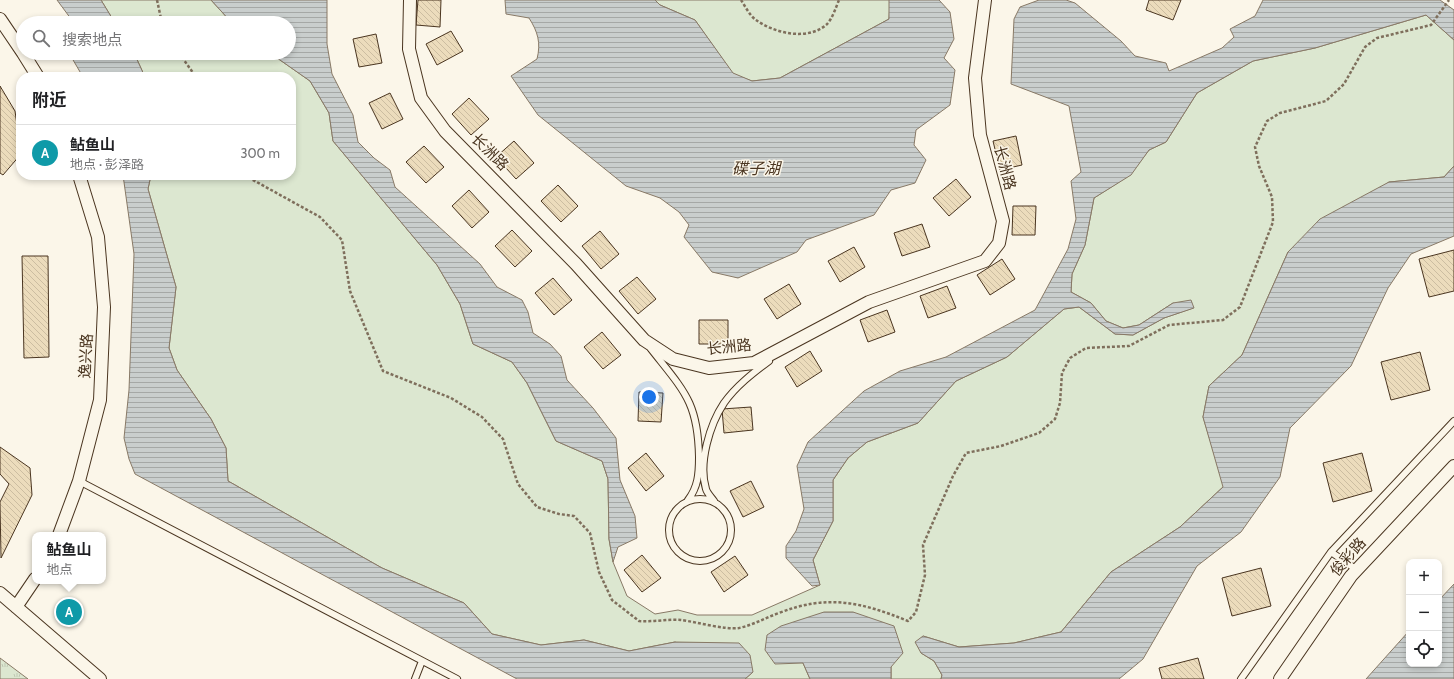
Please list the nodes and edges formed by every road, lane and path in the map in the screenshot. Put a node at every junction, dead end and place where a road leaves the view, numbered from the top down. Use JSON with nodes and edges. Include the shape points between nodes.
{"nodes":[{"id":1,"x":157,"y":0,"type":"edge"},
{"id":2,"x":410,"y":0,"type":"edge"},
{"id":3,"x":741,"y":0,"type":"edge"},
{"id":4,"x":839,"y":0,"type":"edge"},
{"id":5,"x":985,"y":0,"type":"edge"},
{"id":6,"x":1449,"y":0,"type":"edge"},
{"id":7,"x":160,"y":16,"type":"edge"},
{"id":8,"x":0,"y":19,"type":"edge"},
{"id":9,"x":16,"y":43,"type":"edge"},
{"id":10,"x":27,"y":60,"type":"edge"},
{"id":11,"x":184,"y":60,"type":"edge"},
{"id":12,"x":35,"y":72,"type":"edge"},
{"id":13,"x":192,"y":72,"type":"edge"},
{"id":14,"x":81,"y":180,"type":"edge"},
{"id":15,"x":253,"y":180,"type":"edge"},
{"id":16,"x":644,"y":340,"type":"junction"},
{"id":17,"x":787,"y":346,"type":"junction"},
{"id":18,"x":1454,"y":421,"type":"edge"},
{"id":19,"x":1454,"y":466,"type":"edge"},
{"id":20,"x":79,"y":481,"type":"junction"},
{"id":21,"x":687,"y":501,"type":"junction"},
{"id":22,"x":714,"y":501,"type":"junction"},
{"id":23,"x":60,"y":532,"type":"edge"},
{"id":24,"x":1331,"y":552,"type":"junction"},
{"id":25,"x":1357,"y":570,"type":"junction"},
{"id":26,"x":32,"y":583,"type":"edge"},
{"id":27,"x":0,"y":593,"type":"edge"},
{"id":28,"x":16,"y":607,"type":"junction"},
{"id":29,"x":422,"y":661,"type":"junction"},
{"id":30,"x":100,"y":679,"type":"edge"},
{"id":31,"x":415,"y":679,"type":"edge"},
{"id":32,"x":457,"y":679,"type":"edge"},
{"id":33,"x":1241,"y":679,"type":"edge"},
{"id":34,"x":1280,"y":679,"type":"edge"}],
"edges":[{"from":1,"to":7,"type":"path"},
{"from":2,"to":16,"type":"street","name":"长洲路","via":[[409,49],[421,98],[445,131],[576,264]]},
{"from":3,"to":4,"type":"path","via":[[754,19],[771,30],[792,34],[812,32],[827,25]]},
{"from":5,"to":17,"type":"street","name":"长洲路","via":[[975,78],[980,135],[1004,221],[999,243],[985,262],[869,302]]},
{"from":6,"to":15,"type":"path","via":[[1431,25],[1377,38],[1365,47],[1344,84],[1326,101],[1280,113],[1267,121],[1255,147],[1259,166],[1272,196],[1273,222],[1240,306],[1223,320],[1169,326],[1128,346],[1086,348],[1070,358],[1062,373],[1060,403],[1055,419],[1039,433],[1001,446],[966,453],[953,476],[923,545],[925,575],[916,612],[908,621],[873,607],[839,601],[815,603],[737,628],[679,620],[639,621],[612,600],[599,572],[590,533],[574,516],[537,507],[518,484],[502,439],[482,418],[451,398],[383,371],[350,291],[342,240],[320,217]]},
{"from":8,"to":9,"type":"street"},
{"from":10,"to":12,"type":"street"},
{"from":11,"to":13,"type":"path"},
{"from":14,"to":20,"type":"street","name":"逸兴路","via":[[98,237],[104,307],[100,400]]},
{"from":16,"to":17,"type":"street","name":"长洲路","via":[[673,359],[708,368],[754,363]]},
{"from":16,"to":21,"type":"lane","via":[[686,394],[695,413],[699,474],[695,491]]},
{"from":17,"to":22,"type":"lane","via":[[746,379],[724,403],[712,426],[706,447],[704,471],[706,489]]},
{"from":18,"to":24,"type":"lane"},
{"from":19,"to":25,"type":"street","name":"俊彩路"},
{"from":20,"to":23,"type":"street","name":"逸兴路"},
{"from":20,"to":29,"type":"lane"},
{"from":21,"to":22,"type":"lane","via":[[697,498]]},
{"from":21,"to":22,"type":"lane","via":[[675,509],[670,519],[668,534],[677,552],[689,560],[704,561],[718,556],[729,542],[732,526],[723,508]]},
{"from":24,"to":25,"type":"lane"},
{"from":24,"to":33,"type":"lane"},
{"from":25,"to":34,"type":"street","name":"俊彩路"},
{"from":26,"to":28,"type":"street"},
{"from":27,"to":28,"type":"street"},
{"from":28,"to":30,"type":"street"},
{"from":29,"to":31,"type":"lane"},
{"from":29,"to":32,"type":"lane"}]}
